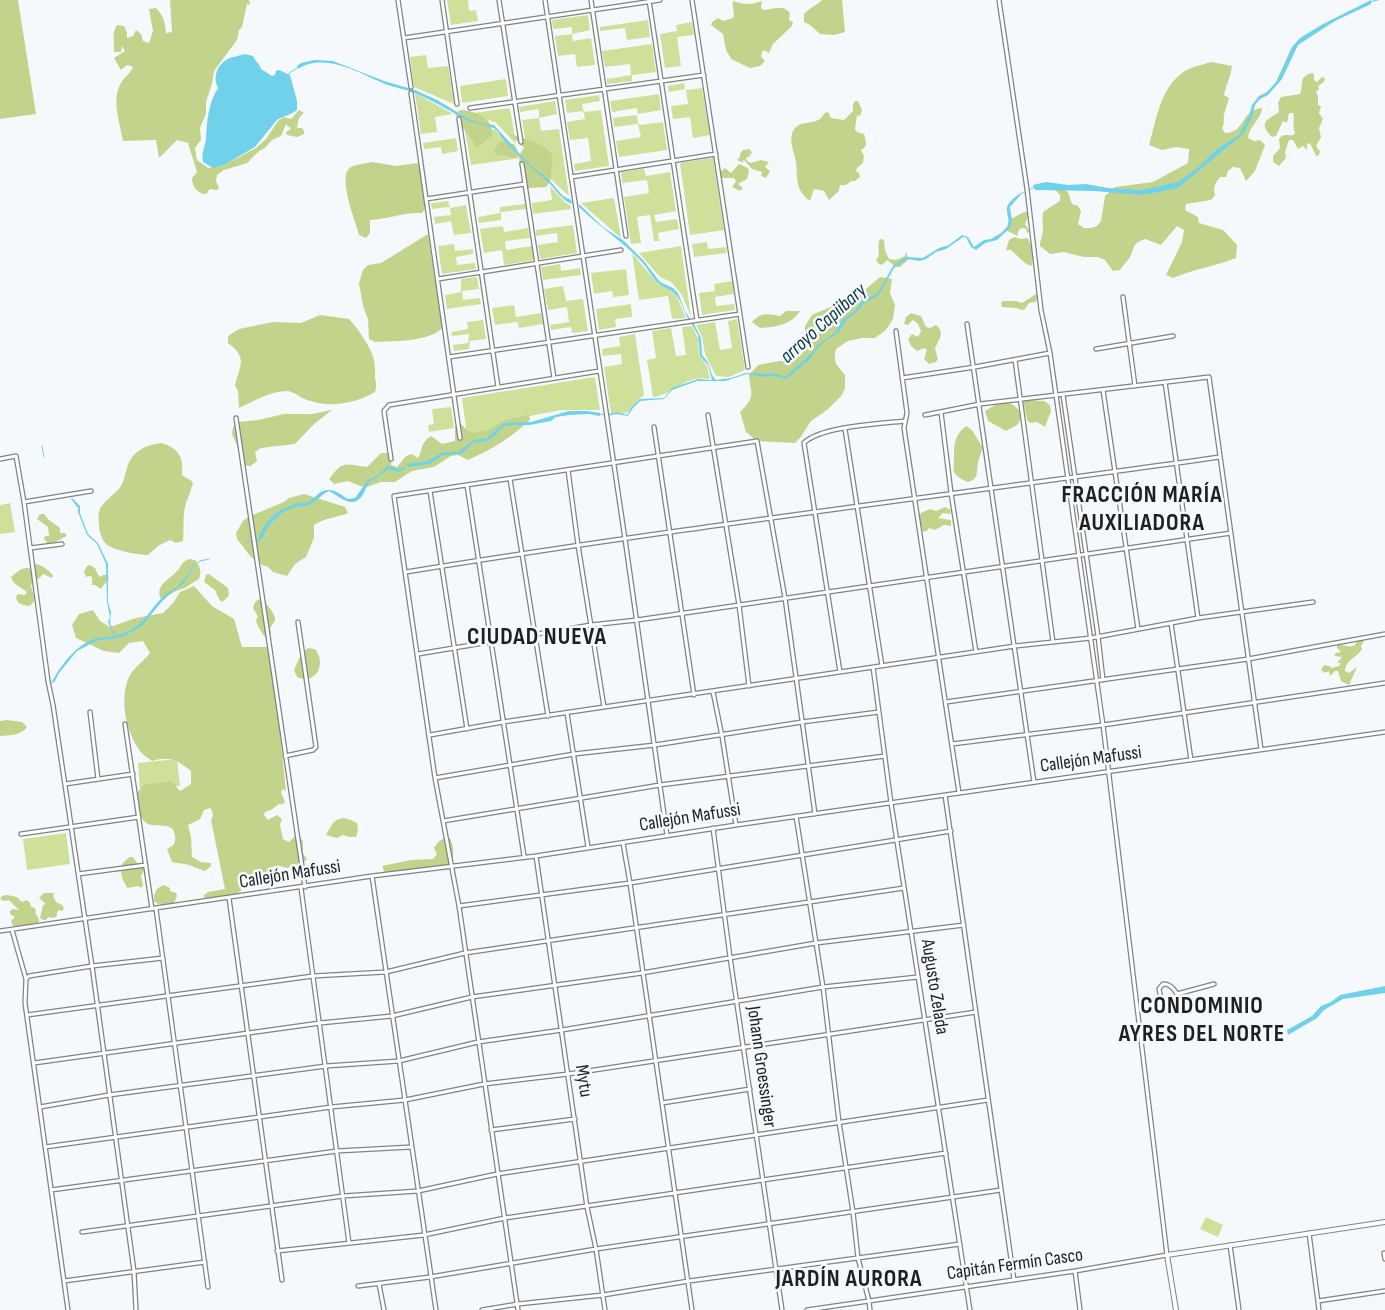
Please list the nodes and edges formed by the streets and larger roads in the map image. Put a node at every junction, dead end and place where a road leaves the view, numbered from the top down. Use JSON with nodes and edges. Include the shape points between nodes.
{"nodes":[{"id":1,"x":398,"y":0,"type":"edge"},
{"id":2,"x":442,"y":0,"type":"edge"},
{"id":3,"x":499,"y":0,"type":"edge"},
{"id":4,"x":545,"y":0,"type":"edge"},
{"id":5,"x":591,"y":0,"type":"edge"},
{"id":6,"x":660,"y":0,"type":"edge"},
{"id":7,"x":692,"y":0,"type":"edge"},
{"id":8,"x":999,"y":0,"type":"edge"},
{"id":9,"x":649,"y":1,"type":"edge"},
{"id":10,"x":592,"y":10,"type":"junction"},
{"id":11,"x":547,"y":16,"type":"junction"},
{"id":12,"x":502,"y":23,"type":"junction"},
{"id":13,"x":447,"y":31,"type":"junction"},
{"id":14,"x":404,"y":38,"type":"junction"},
{"id":15,"x":704,"y":75,"type":"junction"},
{"id":16,"x":662,"y":81,"type":"junction"},
{"id":17,"x":411,"y":87,"type":"dead end"},
{"id":18,"x":604,"y":89,"type":"junction"},
{"id":19,"x":412,"y":94,"type":"dead end"},
{"id":20,"x":559,"y":95,"type":"junction"},
{"id":21,"x":514,"y":102,"type":"junction"},
{"id":22,"x":458,"y":104,"type":"dead end"},
{"id":23,"x":470,"y":108,"type":"dead end"},
{"id":24,"x":459,"y":118,"type":"dead end"},
{"id":25,"x":520,"y":142,"type":"dead end"},
{"id":26,"x":716,"y":154,"type":"junction"},
{"id":27,"x":673,"y":160,"type":"junction"},
{"id":28,"x":522,"y":164,"type":"dead end"},
{"id":29,"x":616,"y":170,"type":"junction"},
{"id":30,"x":571,"y":177,"type":"junction"},
{"id":31,"x":526,"y":184,"type":"junction"},
{"id":32,"x":470,"y":193,"type":"junction"},
{"id":33,"x":426,"y":200,"type":"junction"},
{"id":34,"x":626,"y":236,"type":"dead end"},
{"id":35,"x":621,"y":250,"type":"dead end"},
{"id":36,"x":583,"y":256,"type":"junction"},
{"id":37,"x":537,"y":263,"type":"junction"},
{"id":38,"x":482,"y":272,"type":"junction"},
{"id":39,"x":438,"y":279,"type":"junction"},
{"id":40,"x":1123,"y":298,"type":"dead end"},
{"id":41,"x":740,"y":314,"type":"junction"},
{"id":42,"x":697,"y":320,"type":"junction"},
{"id":43,"x":967,"y":324,"type":"dead end"},
{"id":44,"x":896,"y":331,"type":"dead end"},
{"id":45,"x":594,"y":336,"type":"junction"},
{"id":46,"x":1173,"y":336,"type":"dead end"},
{"id":47,"x":549,"y":342,"type":"junction"},
{"id":48,"x":1131,"y":343,"type":"junction"},
{"id":49,"x":1096,"y":349,"type":"dead end"},
{"id":50,"x":493,"y":351,"type":"junction"},
{"id":51,"x":1050,"y":353,"type":"junction"},
{"id":52,"x":449,"y":357,"type":"junction"},
{"id":53,"x":1015,"y":360,"type":"junction"},
{"id":54,"x":748,"y":367,"type":"dead end"},
{"id":55,"x":974,"y":367,"type":"junction"},
{"id":56,"x":599,"y":371,"type":"junction"},
{"id":57,"x":554,"y":378,"type":"junction"},
{"id":58,"x":902,"y":378,"type":"junction"},
{"id":59,"x":1165,"y":382,"type":"junction"},
{"id":60,"x":1135,"y":386,"type":"junction"},
{"id":61,"x":498,"y":387,"type":"junction"},
{"id":62,"x":1103,"y":390,"type":"junction"},
{"id":63,"x":454,"y":394,"type":"junction"},
{"id":64,"x":1063,"y":394,"type":"junction"},
{"id":65,"x":1056,"y":395,"type":"junction"},
{"id":66,"x":1020,"y":399,"type":"junction"},
{"id":67,"x":980,"y":404,"type":"junction"},
{"id":68,"x":940,"y":412,"type":"junction"},
{"id":69,"x":708,"y":415,"type":"dead end"},
{"id":70,"x":925,"y":415,"type":"dead end"},
{"id":71,"x":236,"y":418,"type":"dead end"},
{"id":72,"x":905,"y":421,"type":"junction"},
{"id":73,"x":654,"y":427,"type":"dead end"},
{"id":74,"x":845,"y":429,"type":"junction"},
{"id":75,"x":460,"y":438,"type":"dead end"},
{"id":76,"x":714,"y":448,"type":"junction"},
{"id":77,"x":658,"y":456,"type":"junction"},
{"id":78,"x":1220,"y":457,"type":"junction"},
{"id":79,"x":0,"y":459,"type":"edge"},
{"id":80,"x":391,"y":459,"type":"dead end"},
{"id":81,"x":614,"y":463,"type":"junction"},
{"id":82,"x":1177,"y":463,"type":"junction"},
{"id":83,"x":568,"y":470,"type":"junction"},
{"id":84,"x":1115,"y":472,"type":"junction"},
{"id":85,"x":1075,"y":478,"type":"junction"},
{"id":86,"x":510,"y":479,"type":"junction"},
{"id":87,"x":1068,"y":479,"type":"junction"},
{"id":88,"x":1032,"y":483,"type":"junction"},
{"id":89,"x":467,"y":485,"type":"junction"},
{"id":90,"x":992,"y":487,"type":"junction"},
{"id":91,"x":92,"y":491,"type":"dead end"},
{"id":92,"x":430,"y":491,"type":"junction"},
{"id":93,"x":951,"y":493,"type":"junction"},
{"id":94,"x":915,"y":498,"type":"junction"},
{"id":95,"x":24,"y":502,"type":"junction"},
{"id":96,"x":857,"y":506,"type":"junction"},
{"id":97,"x":816,"y":512,"type":"junction"},
{"id":98,"x":771,"y":518,"type":"junction"},
{"id":99,"x":726,"y":524,"type":"junction"},
{"id":100,"x":670,"y":532,"type":"junction"},
{"id":101,"x":1230,"y":533,"type":"junction"},
{"id":102,"x":1188,"y":538,"type":"junction"},
{"id":103,"x":625,"y":539,"type":"junction"},
{"id":104,"x":62,"y":544,"type":"dead end"},
{"id":105,"x":578,"y":545,"type":"junction"},
{"id":106,"x":30,"y":548,"type":"junction"},
{"id":107,"x":1126,"y":548,"type":"junction"},
{"id":108,"x":521,"y":553,"type":"junction"},
{"id":109,"x":1086,"y":555,"type":"junction"},
{"id":110,"x":1080,"y":556,"type":"junction"},
{"id":111,"x":478,"y":560,"type":"junction"},
{"id":112,"x":1041,"y":561,"type":"junction"},
{"id":113,"x":442,"y":566,"type":"junction"},
{"id":114,"x":1004,"y":567,"type":"junction"},
{"id":115,"x":406,"y":572,"type":"junction"},
{"id":116,"x":965,"y":573,"type":"junction"},
{"id":117,"x":927,"y":578,"type":"junction"},
{"id":118,"x":870,"y":586,"type":"junction"},
{"id":119,"x":828,"y":592,"type":"junction"},
{"id":120,"x":785,"y":598,"type":"junction"},
{"id":121,"x":1313,"y":602,"type":"dead end"},
{"id":122,"x":739,"y":605,"type":"junction"},
{"id":123,"x":1242,"y":612,"type":"junction"},
{"id":124,"x":682,"y":614,"type":"junction"},
{"id":125,"x":1198,"y":618,"type":"junction"},
{"id":126,"x":637,"y":620,"type":"junction"},
{"id":127,"x":298,"y":622,"type":"dead end"},
{"id":128,"x":1171,"y":623,"type":"junction"},
{"id":129,"x":591,"y":625,"type":"junction"},
{"id":130,"x":1138,"y":630,"type":"junction"},
{"id":131,"x":535,"y":634,"type":"junction"},
{"id":132,"x":1385,"y":634,"type":"edge"},
{"id":133,"x":1098,"y":636,"type":"junction"},
{"id":134,"x":1091,"y":638,"type":"junction"},
{"id":135,"x":491,"y":641,"type":"junction"},
{"id":136,"x":1053,"y":642,"type":"junction"},
{"id":137,"x":1015,"y":646,"type":"junction"},
{"id":138,"x":454,"y":647,"type":"junction"},
{"id":139,"x":976,"y":652,"type":"junction"},
{"id":140,"x":418,"y":654,"type":"junction"},
{"id":141,"x":939,"y":657,"type":"junction"},
{"id":142,"x":1248,"y":659,"type":"junction"},
{"id":143,"x":882,"y":666,"type":"junction"},
{"id":144,"x":873,"y":667,"type":"junction"},
{"id":145,"x":1178,"y":669,"type":"junction"},
{"id":146,"x":840,"y":672,"type":"junction"},
{"id":147,"x":796,"y":679,"type":"junction"},
{"id":148,"x":1103,"y":680,"type":"junction"},
{"id":149,"x":1096,"y":681,"type":"junction"},
{"id":150,"x":1385,"y":683,"type":"edge"},
{"id":151,"x":749,"y":686,"type":"junction"},
{"id":152,"x":1021,"y":691,"type":"junction"},
{"id":153,"x":713,"y":692,"type":"junction"},
{"id":154,"x":694,"y":694,"type":"junction"},
{"id":155,"x":648,"y":701,"type":"junction"},
{"id":156,"x":946,"y":702,"type":"junction"},
{"id":157,"x":1254,"y":703,"type":"junction"},
{"id":158,"x":604,"y":707,"type":"junction"},
{"id":159,"x":90,"y":712,"type":"dead end"},
{"id":160,"x":879,"y":712,"type":"junction"},
{"id":161,"x":567,"y":713,"type":"junction"},
{"id":162,"x":1184,"y":713,"type":"junction"},
{"id":163,"x":548,"y":716,"type":"junction"},
{"id":164,"x":503,"y":722,"type":"junction"},
{"id":165,"x":802,"y":722,"type":"junction"},
{"id":166,"x":125,"y":724,"type":"dead end"},
{"id":167,"x":1103,"y":725,"type":"junction"},
{"id":168,"x":467,"y":729,"type":"junction"},
{"id":169,"x":1385,"y":732,"type":"edge"},
{"id":170,"x":1028,"y":734,"type":"junction"},
{"id":171,"x":430,"y":735,"type":"junction"},
{"id":172,"x":722,"y":736,"type":"junction"},
{"id":173,"x":952,"y":744,"type":"junction"},
{"id":174,"x":655,"y":745,"type":"junction"},
{"id":175,"x":1261,"y":749,"type":"junction"},
{"id":176,"x":574,"y":754,"type":"junction"},
{"id":177,"x":286,"y":756,"type":"junction"},
{"id":178,"x":885,"y":756,"type":"junction"},
{"id":179,"x":1191,"y":760,"type":"junction"},
{"id":180,"x":510,"y":765,"type":"junction"},
{"id":181,"x":808,"y":765,"type":"junction"},
{"id":182,"x":1108,"y":771,"type":"junction"},
{"id":183,"x":133,"y":774,"type":"junction"},
{"id":184,"x":728,"y":777,"type":"junction"},
{"id":185,"x":435,"y":778,"type":"junction"},
{"id":186,"x":98,"y":779,"type":"junction"},
{"id":187,"x":1034,"y":782,"type":"junction"},
{"id":188,"x":65,"y":784,"type":"junction"},
{"id":189,"x":660,"y":785,"type":"junction"},
{"id":190,"x":960,"y":793,"type":"junction"},
{"id":191,"x":946,"y":795,"type":"junction"},
{"id":192,"x":581,"y":797,"type":"junction"},
{"id":193,"x":891,"y":803,"type":"junction"},
{"id":194,"x":517,"y":808,"type":"junction"},
{"id":195,"x":815,"y":814,"type":"junction"},
{"id":196,"x":796,"y":816,"type":"junction"},
{"id":197,"x":139,"y":817,"type":"junction"},
{"id":198,"x":443,"y":821,"type":"junction"},
{"id":199,"x":736,"y":825,"type":"junction"},
{"id":200,"x":71,"y":826,"type":"junction"},
{"id":201,"x":713,"y":828,"type":"junction"},
{"id":202,"x":951,"y":831,"type":"junction"},
{"id":203,"x":21,"y":834,"type":"dead end"},
{"id":204,"x":666,"y":835,"type":"junction"},
{"id":205,"x":897,"y":839,"type":"junction"},
{"id":206,"x":623,"y":843,"type":"junction"},
{"id":207,"x":588,"y":847,"type":"junction"},
{"id":208,"x":803,"y":855,"type":"junction"},
{"id":209,"x":524,"y":856,"type":"junction"},
{"id":210,"x":536,"y":856,"type":"junction"},
{"id":211,"x":146,"y":864,"type":"junction"},
{"id":212,"x":452,"y":867,"type":"junction"},
{"id":213,"x":718,"y":869,"type":"junction"},
{"id":214,"x":78,"y":874,"type":"junction"},
{"id":215,"x":372,"y":876,"type":"junction"},
{"id":216,"x":630,"y":883,"type":"junction"},
{"id":217,"x":303,"y":888,"type":"junction"},
{"id":218,"x":904,"y":888,"type":"junction"},
{"id":219,"x":542,"y":896,"type":"junction"},
{"id":220,"x":229,"y":898,"type":"junction"},
{"id":221,"x":810,"y":902,"type":"junction"},
{"id":222,"x":459,"y":906,"type":"junction"},
{"id":223,"x":154,"y":909,"type":"junction"},
{"id":224,"x":724,"y":914,"type":"junction"},
{"id":225,"x":85,"y":919,"type":"junction"},
{"id":226,"x":964,"y":925,"type":"junction"},
{"id":227,"x":636,"y":927,"type":"junction"},
{"id":228,"x":12,"y":930,"type":"junction"},
{"id":229,"x":0,"y":931,"type":"edge"},
{"id":230,"x":911,"y":931,"type":"junction"},
{"id":231,"x":549,"y":940,"type":"junction"},
{"id":232,"x":816,"y":943,"type":"junction"},
{"id":233,"x":465,"y":952,"type":"junction"},
{"id":234,"x":730,"y":957,"type":"junction"},
{"id":235,"x":163,"y":958,"type":"junction"},
{"id":236,"x":92,"y":966,"type":"junction"},
{"id":237,"x":386,"y":972,"type":"junction"},
{"id":238,"x":642,"y":973,"type":"junction"},
{"id":239,"x":313,"y":976,"type":"junction"},
{"id":240,"x":918,"y":977,"type":"junction"},
{"id":241,"x":26,"y":980,"type":"junction"},
{"id":242,"x":1214,"y":984,"type":"dead end"},
{"id":243,"x":554,"y":985,"type":"junction"},
{"id":244,"x":241,"y":986,"type":"junction"},
{"id":245,"x":823,"y":987,"type":"junction"},
{"id":246,"x":1177,"y":994,"type":"junction"},
{"id":247,"x":168,"y":996,"type":"junction"},
{"id":248,"x":472,"y":997,"type":"junction"},
{"id":249,"x":737,"y":1000,"type":"junction"},
{"id":250,"x":97,"y":1005,"type":"junction"},
{"id":251,"x":976,"y":1012,"type":"junction"},
{"id":252,"x":27,"y":1015,"type":"junction"},
{"id":253,"x":392,"y":1016,"type":"junction"},
{"id":254,"x":649,"y":1016,"type":"junction"},
{"id":255,"x":925,"y":1020,"type":"junction"},
{"id":256,"x":320,"y":1023,"type":"junction"},
{"id":257,"x":562,"y":1030,"type":"junction"},
{"id":258,"x":247,"y":1033,"type":"junction"},
{"id":259,"x":828,"y":1034,"type":"junction"},
{"id":260,"x":478,"y":1042,"type":"junction"},
{"id":261,"x":175,"y":1043,"type":"junction"},
{"id":262,"x":744,"y":1047,"type":"junction"},
{"id":263,"x":103,"y":1053,"type":"junction"},
{"id":264,"x":655,"y":1060,"type":"junction"},
{"id":265,"x":399,"y":1061,"type":"junction"},
{"id":266,"x":34,"y":1063,"type":"junction"},
{"id":267,"x":326,"y":1066,"type":"junction"},
{"id":268,"x":568,"y":1074,"type":"junction"},
{"id":269,"x":253,"y":1076,"type":"junction"},
{"id":270,"x":484,"y":1084,"type":"junction"},
{"id":271,"x":180,"y":1086,"type":"junction"},
{"id":272,"x":750,"y":1089,"type":"junction"},
{"id":273,"x":109,"y":1095,"type":"junction"},
{"id":274,"x":405,"y":1100,"type":"junction"},
{"id":275,"x":988,"y":1100,"type":"junction"},
{"id":276,"x":662,"y":1103,"type":"junction"},
{"id":277,"x":40,"y":1107,"type":"junction"},
{"id":278,"x":331,"y":1107,"type":"junction"},
{"id":279,"x":939,"y":1108,"type":"junction"},
{"id":280,"x":259,"y":1117,"type":"junction"},
{"id":281,"x":574,"y":1119,"type":"junction"},
{"id":282,"x":840,"y":1122,"type":"junction"},
{"id":283,"x":186,"y":1128,"type":"junction"},
{"id":284,"x":491,"y":1130,"type":"junction"},
{"id":285,"x":757,"y":1135,"type":"junction"},
{"id":286,"x":115,"y":1138,"type":"junction"},
{"id":287,"x":45,"y":1147,"type":"junction"},
{"id":288,"x":411,"y":1147,"type":"junction"},
{"id":289,"x":668,"y":1149,"type":"junction"},
{"id":290,"x":337,"y":1151,"type":"junction"},
{"id":291,"x":946,"y":1153,"type":"junction"},
{"id":292,"x":265,"y":1161,"type":"junction"},
{"id":293,"x":582,"y":1162,"type":"junction"},
{"id":294,"x":846,"y":1166,"type":"junction"},
{"id":295,"x":192,"y":1172,"type":"junction"},
{"id":296,"x":498,"y":1174,"type":"junction"},
{"id":297,"x":763,"y":1179,"type":"junction"},
{"id":298,"x":121,"y":1181,"type":"junction"},
{"id":299,"x":51,"y":1190,"type":"junction"},
{"id":300,"x":1001,"y":1190,"type":"junction"},
{"id":301,"x":418,"y":1191,"type":"junction"},
{"id":302,"x":675,"y":1193,"type":"junction"},
{"id":303,"x":343,"y":1196,"type":"junction"},
{"id":304,"x":953,"y":1197,"type":"junction"},
{"id":305,"x":271,"y":1206,"type":"junction"},
{"id":306,"x":587,"y":1207,"type":"junction"},
{"id":307,"x":854,"y":1212,"type":"junction"},
{"id":308,"x":198,"y":1216,"type":"junction"},
{"id":309,"x":505,"y":1218,"type":"junction"},
{"id":310,"x":1385,"y":1222,"type":"edge"},
{"id":311,"x":770,"y":1225,"type":"junction"},
{"id":312,"x":127,"y":1226,"type":"junction"},
{"id":313,"x":82,"y":1232,"type":"dead end"},
{"id":314,"x":1309,"y":1233,"type":"junction"},
{"id":315,"x":424,"y":1235,"type":"junction"},
{"id":316,"x":681,"y":1238,"type":"junction"},
{"id":317,"x":349,"y":1243,"type":"junction"},
{"id":318,"x":960,"y":1244,"type":"junction"},
{"id":319,"x":1230,"y":1245,"type":"junction"},
{"id":320,"x":596,"y":1249,"type":"junction"},
{"id":321,"x":277,"y":1251,"type":"junction"},
{"id":322,"x":1384,"y":1253,"type":"edge"},
{"id":323,"x":1167,"y":1255,"type":"junction"},
{"id":324,"x":858,"y":1258,"type":"junction"},
{"id":325,"x":1385,"y":1259,"type":"edge"},
{"id":326,"x":205,"y":1262,"type":"junction"},
{"id":327,"x":511,"y":1264,"type":"junction"},
{"id":328,"x":776,"y":1270,"type":"junction"},
{"id":329,"x":134,"y":1271,"type":"junction"},
{"id":330,"x":1076,"y":1271,"type":"junction"},
{"id":331,"x":430,"y":1277,"type":"junction"},
{"id":332,"x":282,"y":1280,"type":"dead end"},
{"id":333,"x":1014,"y":1280,"type":"junction"},
{"id":334,"x":64,"y":1281,"type":"junction"},
{"id":335,"x":689,"y":1281,"type":"junction"},
{"id":336,"x":379,"y":1284,"type":"junction"},
{"id":337,"x":358,"y":1286,"type":"dead end"},
{"id":338,"x":208,"y":1287,"type":"dead end"},
{"id":339,"x":967,"y":1287,"type":"junction"},
{"id":340,"x":1385,"y":1291,"type":"edge"},
{"id":341,"x":603,"y":1295,"type":"junction"},
{"id":342,"x":869,"y":1301,"type":"junction"},
{"id":343,"x":1318,"y":1301,"type":"junction"},
{"id":344,"x":518,"y":1304,"type":"junction"},
{"id":345,"x":68,"y":1310,"type":"edge"},
{"id":346,"x":136,"y":1310,"type":"edge"},
{"id":347,"x":384,"y":1310,"type":"edge"},
{"id":348,"x":436,"y":1310,"type":"edge"},
{"id":349,"x":482,"y":1310,"type":"edge"},
{"id":350,"x":518,"y":1310,"type":"edge"},
{"id":351,"x":605,"y":1310,"type":"edge"},
{"id":352,"x":692,"y":1310,"type":"edge"},
{"id":353,"x":782,"y":1310,"type":"edge"},
{"id":354,"x":807,"y":1310,"type":"edge"},
{"id":355,"x":870,"y":1310,"type":"edge"},
{"id":356,"x":970,"y":1310,"type":"edge"},
{"id":357,"x":1080,"y":1310,"type":"edge"},
{"id":358,"x":1175,"y":1310,"type":"edge"},
{"id":359,"x":1239,"y":1310,"type":"edge"},
{"id":360,"x":1319,"y":1310,"type":"edge"}],
"edges":[{"from":1,"to":14,"type":"street"},
{"from":2,"to":13,"type":"street"},
{"from":3,"to":12,"type":"street"},
{"from":4,"to":11,"type":"street"},
{"from":5,"to":10,"type":"street"},
{"from":6,"to":9,"type":"street"},
{"from":7,"to":15,"type":"street"},
{"from":8,"to":51,"type":"street"},
{"from":9,"to":10,"type":"street"},
{"from":9,"to":16,"type":"street"},
{"from":10,"to":11,"type":"street"},
{"from":10,"to":18,"type":"street"},
{"from":11,"to":12,"type":"street"},
{"from":11,"to":20,"type":"street"},
{"from":12,"to":13,"type":"street"},
{"from":12,"to":21,"type":"street"},
{"from":13,"to":14,"type":"street"},
{"from":13,"to":22,"type":"street"},
{"from":14,"to":17,"type":"street"},
{"from":15,"to":16,"type":"street"},
{"from":15,"to":26,"type":"street"},
{"from":16,"to":18,"type":"street"},
{"from":16,"to":27,"type":"street"},
{"from":18,"to":20,"type":"street"},
{"from":18,"to":29,"type":"street"},
{"from":19,"to":33,"type":"street"},
{"from":20,"to":21,"type":"street"},
{"from":20,"to":30,"type":"street"},
{"from":21,"to":23,"type":"street"},
{"from":21,"to":25,"type":"street"},
{"from":24,"to":32,"type":"street"},
{"from":26,"to":27,"type":"street"},
{"from":26,"to":41,"type":"street"},
{"from":27,"to":29,"type":"street"},
{"from":27,"to":42,"type":"street"},
{"from":28,"to":31,"type":"street"},
{"from":29,"to":30,"type":"street"},
{"from":29,"to":34,"type":"street"},
{"from":30,"to":36,"type":"street"},
{"from":31,"to":32,"type":"street"},
{"from":31,"to":37,"type":"street"},
{"from":32,"to":33,"type":"street"},
{"from":32,"to":38,"type":"street"},
{"from":33,"to":39,"type":"street"},
{"from":35,"to":36,"type":"street"},
{"from":36,"to":37,"type":"street"},
{"from":36,"to":45,"type":"street"},
{"from":37,"to":38,"type":"street"},
{"from":37,"to":47,"type":"street"},
{"from":38,"to":39,"type":"street"},
{"from":38,"to":50,"type":"street"},
{"from":39,"to":52,"type":"street"},
{"from":40,"to":48,"type":"street"},
{"from":41,"to":42,"type":"street"},
{"from":41,"to":54,"type":"street"},
{"from":42,"to":45,"type":"street"},
{"from":43,"to":55,"type":"street"},
{"from":44,"to":58,"type":"street"},
{"from":45,"to":47,"type":"street"},
{"from":45,"to":56,"type":"street"},
{"from":46,"to":48,"type":"street"},
{"from":47,"to":50,"type":"street"},
{"from":47,"to":57,"type":"street"},
{"from":48,"to":49,"type":"street"},
{"from":48,"to":60,"type":"street"},
{"from":50,"to":52,"type":"street"},
{"from":50,"to":61,"type":"street"},
{"from":51,"to":53,"type":"street"},
{"from":51,"to":65,"type":"street"},
{"from":52,"to":63,"type":"street"},
{"from":53,"to":55,"type":"street"},
{"from":53,"to":66,"type":"street"},
{"from":55,"to":58,"type":"street"},
{"from":55,"to":67,"type":"street"},
{"from":56,"to":57,"type":"street"},
{"from":56,"to":81,"type":"street"},
{"from":57,"to":61,"type":"street"},
{"from":58,"to":72,"type":"street","via":[[907,413]]},
{"from":59,"to":60,"type":"street"},
{"from":59,"to":78,"type":"street","via":[[1209,377]]},
{"from":59,"to":82,"type":"street"},
{"from":60,"to":62,"type":"street"},
{"from":61,"to":63,"type":"street"},
{"from":62,"to":64,"type":"street"},
{"from":62,"to":84,"type":"street"},
{"from":63,"to":75,"type":"street"},
{"from":63,"to":80,"type":"street","via":[[385,407]]},
{"from":64,"to":65,"type":"street"},
{"from":64,"to":85,"type":"street"},
{"from":65,"to":66,"type":"street"},
{"from":65,"to":87,"type":"street"},
{"from":66,"to":67,"type":"street"},
{"from":66,"to":88,"type":"street"},
{"from":67,"to":68,"type":"street"},
{"from":67,"to":90,"type":"street"},
{"from":68,"to":70,"type":"street"},
{"from":68,"to":93,"type":"street"},
{"from":69,"to":76,"type":"street"},
{"from":71,"to":177,"type":"street"},
{"from":72,"to":74,"type":"street"},
{"from":72,"to":94,"type":"street"},
{"from":73,"to":77,"type":"street"},
{"from":74,"to":96,"type":"street"},
{"from":74,"to":97,"type":"street","via":[[824,432],[804,443]]},
{"from":76,"to":77,"type":"street"},
{"from":76,"to":98,"type":"street","via":[[757,441]]},
{"from":76,"to":99,"type":"street"},
{"from":77,"to":81,"type":"street"},
{"from":77,"to":100,"type":"street"},
{"from":78,"to":82,"type":"street"},
{"from":78,"to":101,"type":"street"},
{"from":79,"to":95,"type":"street","via":[[16,456]]},
{"from":81,"to":83,"type":"street"},
{"from":81,"to":103,"type":"street"},
{"from":82,"to":84,"type":"street"},
{"from":82,"to":102,"type":"street"},
{"from":83,"to":86,"type":"street"},
{"from":83,"to":105,"type":"street"},
{"from":84,"to":85,"type":"street"},
{"from":84,"to":107,"type":"street"},
{"from":85,"to":87,"type":"street"},
{"from":85,"to":109,"type":"street"},
{"from":86,"to":89,"type":"street"},
{"from":86,"to":108,"type":"street"},
{"from":87,"to":88,"type":"street"},
{"from":87,"to":110,"type":"street"},
{"from":88,"to":90,"type":"street"},
{"from":88,"to":112,"type":"street"},
{"from":89,"to":92,"type":"street"},
{"from":89,"to":111,"type":"street"},
{"from":90,"to":93,"type":"street"},
{"from":90,"to":114,"type":"street"},
{"from":91,"to":95,"type":"street"},
{"from":92,"to":113,"type":"street"},
{"from":92,"to":115,"type":"street","via":[[394,496]]},
{"from":93,"to":94,"type":"street"},
{"from":93,"to":116,"type":"street"},
{"from":94,"to":96,"type":"street"},
{"from":94,"to":117,"type":"street"},
{"from":95,"to":106,"type":"street"},
{"from":96,"to":97,"type":"street"},
{"from":96,"to":118,"type":"street"},
{"from":97,"to":98,"type":"street"},
{"from":97,"to":119,"type":"street"},
{"from":98,"to":99,"type":"street"},
{"from":98,"to":120,"type":"street"},
{"from":99,"to":100,"type":"street"},
{"from":99,"to":122,"type":"street"},
{"from":100,"to":103,"type":"street"},
{"from":100,"to":124,"type":"street"},
{"from":101,"to":102,"type":"street"},
{"from":101,"to":123,"type":"street"},
{"from":102,"to":107,"type":"street"},
{"from":102,"to":125,"type":"street"},
{"from":103,"to":105,"type":"street"},
{"from":103,"to":126,"type":"street"},
{"from":104,"to":106,"type":"street"},
{"from":105,"to":108,"type":"street"},
{"from":105,"to":129,"type":"street"},
{"from":106,"to":188,"type":"street"},
{"from":107,"to":109,"type":"street"},
{"from":107,"to":130,"type":"street"},
{"from":108,"to":111,"type":"street"},
{"from":108,"to":131,"type":"street"},
{"from":109,"to":110,"type":"street"},
{"from":109,"to":133,"type":"street"},
{"from":110,"to":112,"type":"street"},
{"from":110,"to":134,"type":"street"},
{"from":111,"to":113,"type":"street"},
{"from":111,"to":135,"type":"street"},
{"from":112,"to":114,"type":"street"},
{"from":112,"to":136,"type":"street"},
{"from":113,"to":115,"type":"street"},
{"from":113,"to":138,"type":"street"},
{"from":114,"to":116,"type":"street"},
{"from":114,"to":137,"type":"street"},
{"from":115,"to":140,"type":"street"},
{"from":116,"to":117,"type":"street"},
{"from":116,"to":139,"type":"street"},
{"from":117,"to":118,"type":"street"},
{"from":117,"to":141,"type":"street"},
{"from":118,"to":119,"type":"street"},
{"from":118,"to":143,"type":"street"},
{"from":119,"to":120,"type":"street"},
{"from":119,"to":146,"type":"street"},
{"from":120,"to":122,"type":"street"},
{"from":120,"to":147,"type":"street"},
{"from":121,"to":123,"type":"street"},
{"from":122,"to":124,"type":"street"},
{"from":122,"to":151,"type":"street"},
{"from":123,"to":125,"type":"street"},
{"from":123,"to":142,"type":"street"},
{"from":124,"to":126,"type":"street"},
{"from":124,"to":154,"type":"street"},
{"from":125,"to":128,"type":"street"},
{"from":126,"to":129,"type":"street"},
{"from":126,"to":155,"type":"street"},
{"from":127,"to":177,"type":"street","via":[[316,747]]},
{"from":128,"to":130,"type":"street"},
{"from":128,"to":145,"type":"street"},
{"from":129,"to":131,"type":"street"},
{"from":129,"to":158,"type":"street"},
{"from":130,"to":133,"type":"street"},
{"from":131,"to":135,"type":"street"},
{"from":131,"to":163,"type":"street"},
{"from":132,"to":142,"type":"street"},
{"from":133,"to":134,"type":"street"},
{"from":133,"to":148,"type":"street"},
{"from":134,"to":136,"type":"street"},
{"from":134,"to":149,"type":"street"},
{"from":135,"to":138,"type":"street"},
{"from":135,"to":164,"type":"street"},
{"from":136,"to":137,"type":"street"},
{"from":137,"to":139,"type":"street"},
{"from":137,"to":152,"type":"street"},
{"from":138,"to":140,"type":"street"},
{"from":138,"to":168,"type":"street"},
{"from":139,"to":141,"type":"street"},
{"from":140,"to":171,"type":"street"},
{"from":141,"to":143,"type":"street"},
{"from":141,"to":156,"type":"street"},
{"from":142,"to":145,"type":"street"},
{"from":142,"to":157,"type":"street"},
{"from":143,"to":144,"type":"street"},
{"from":144,"to":146,"type":"street"},
{"from":144,"to":160,"type":"street","name":"Augusto Zelada"},
{"from":145,"to":148,"type":"street"},
{"from":145,"to":162,"type":"street"},
{"from":146,"to":147,"type":"street"},
{"from":147,"to":151,"type":"street"},
{"from":147,"to":165,"type":"street"},
{"from":148,"to":149,"type":"street"},
{"from":149,"to":152,"type":"street"},
{"from":149,"to":167,"type":"street"},
{"from":150,"to":157,"type":"street"},
{"from":151,"to":153,"type":"street"},
{"from":152,"to":156,"type":"street"},
{"from":152,"to":170,"type":"street"},
{"from":153,"to":154,"type":"street"},
{"from":153,"to":172,"type":"street"},
{"from":154,"to":155,"type":"street"},
{"from":155,"to":158,"type":"street"},
{"from":155,"to":174,"type":"street"},
{"from":156,"to":173,"type":"street"},
{"from":157,"to":162,"type":"street"},
{"from":157,"to":175,"type":"street"},
{"from":158,"to":161,"type":"street"},
{"from":159,"to":186,"type":"street"},
{"from":160,"to":165,"type":"street"},
{"from":160,"to":178,"type":"street","name":"Augusto Zelada"},
{"from":161,"to":163,"type":"street"},
{"from":161,"to":176,"type":"street"},
{"from":162,"to":167,"type":"street"},
{"from":162,"to":179,"type":"street"},
{"from":163,"to":164,"type":"street"},
{"from":164,"to":168,"type":"street"},
{"from":164,"to":180,"type":"street"},
{"from":165,"to":172,"type":"street"},
{"from":165,"to":181,"type":"street"},
{"from":166,"to":183,"type":"street"},
{"from":167,"to":170,"type":"street"},
{"from":167,"to":182,"type":"street"},
{"from":168,"to":171,"type":"street"},
{"from":169,"to":175,"type":"street","name":"Callejón Mafussi"},
{"from":170,"to":173,"type":"street"},
{"from":170,"to":187,"type":"street"},
{"from":171,"to":185,"type":"street"},
{"from":172,"to":174,"type":"street"},
{"from":172,"to":184,"type":"street"},
{"from":173,"to":190,"type":"street"},
{"from":174,"to":176,"type":"street"},
{"from":174,"to":189,"type":"street"},
{"from":175,"to":179,"type":"street","name":"Callejón Mafussi"},
{"from":176,"to":180,"type":"street"},
{"from":176,"to":192,"type":"street"},
{"from":177,"to":217,"type":"street"},
{"from":178,"to":181,"type":"street"},
{"from":178,"to":193,"type":"street","name":"Augusto Zelada"},
{"from":179,"to":182,"type":"street","name":"Callejón Mafussi"},
{"from":180,"to":185,"type":"street"},
{"from":180,"to":194,"type":"street"},
{"from":181,"to":184,"type":"street"},
{"from":181,"to":195,"type":"street"},
{"from":182,"to":187,"type":"street","name":"Callejón Mafussi"},
{"from":182,"to":323,"type":"street"},
{"from":183,"to":186,"type":"street"},
{"from":183,"to":197,"type":"street"},
{"from":184,"to":189,"type":"street"},
{"from":184,"to":199,"type":"street"},
{"from":185,"to":198,"type":"street"},
{"from":186,"to":188,"type":"street"},
{"from":187,"to":190,"type":"street","name":"Callejón Mafussi"},
{"from":188,"to":200,"type":"street"},
{"from":189,"to":192,"type":"street"},
{"from":189,"to":204,"type":"street"},
{"from":190,"to":191,"type":"street","name":"Callejón Mafussi"},
{"from":191,"to":193,"type":"street","name":"Callejón Mafussi"},
{"from":191,"to":202,"type":"street"},
{"from":192,"to":194,"type":"street"},
{"from":192,"to":207,"type":"street"},
{"from":193,"to":195,"type":"street","name":"Callejón Mafussi"},
{"from":193,"to":205,"type":"street","name":"Augusto Zelada"},
{"from":194,"to":198,"type":"street"},
{"from":194,"to":209,"type":"street"},
{"from":195,"to":196,"type":"street","name":"Callejón Mafussi"},
{"from":196,"to":199,"type":"street","name":"Callejón Mafussi"},
{"from":196,"to":208,"type":"street"},
{"from":197,"to":200,"type":"street"},
{"from":197,"to":211,"type":"street"},
{"from":198,"to":212,"type":"street"},
{"from":199,"to":201,"type":"street","name":"Callejón Mafussi"},
{"from":200,"to":203,"type":"street"},
{"from":200,"to":214,"type":"street"},
{"from":201,"to":204,"type":"street","name":"Callejón Mafussi"},
{"from":201,"to":213,"type":"street","name":"Johann Groessinger"},
{"from":202,"to":205,"type":"street"},
{"from":202,"to":226,"type":"street"},
{"from":204,"to":206,"type":"street","name":"Callejón Mafussi"},
{"from":205,"to":208,"type":"street"},
{"from":205,"to":218,"type":"street","name":"Augusto Zelada"},
{"from":206,"to":207,"type":"street","name":"Callejón Mafussi"},
{"from":206,"to":216,"type":"street"},
{"from":207,"to":210,"type":"street","name":"Callejón Mafussi"},
{"from":208,"to":213,"type":"street"},
{"from":208,"to":221,"type":"street"},
{"from":209,"to":210,"type":"street","name":"Callejón Mafussi"},
{"from":209,"to":212,"type":"street","name":"Callejón Mafussi"},
{"from":210,"to":219,"type":"street","name":"Mytu"},
{"from":211,"to":214,"type":"street"},
{"from":211,"to":223,"type":"street"},
{"from":212,"to":215,"type":"street","name":"Callejón Mafussi"},
{"from":212,"to":222,"type":"street"},
{"from":213,"to":216,"type":"street"},
{"from":213,"to":224,"type":"street","name":"Johann Groessinger"},
{"from":214,"to":225,"type":"street"},
{"from":215,"to":217,"type":"street","name":"Callejón Mafussi"},
{"from":215,"to":237,"type":"street"},
{"from":216,"to":219,"type":"street"},
{"from":216,"to":227,"type":"street"},
{"from":217,"to":220,"type":"street","name":"Callejón Mafussi"},
{"from":217,"to":239,"type":"street"},
{"from":218,"to":221,"type":"street"},
{"from":218,"to":230,"type":"street","name":"Augusto Zelada"},
{"from":219,"to":222,"type":"street"},
{"from":219,"to":231,"type":"street","name":"Mytu"},
{"from":220,"to":223,"type":"street","name":"Callejón Mafussi"},
{"from":220,"to":244,"type":"street"},
{"from":221,"to":224,"type":"street"},
{"from":221,"to":232,"type":"street"},
{"from":222,"to":233,"type":"street"},
{"from":223,"to":225,"type":"street","name":"Callejón Mafussi"},
{"from":223,"to":235,"type":"street"},
{"from":224,"to":227,"type":"street"},
{"from":224,"to":234,"type":"street","name":"Johann Groessinger"},
{"from":225,"to":228,"type":"street","name":"Callejón Mafussi"},
{"from":225,"to":236,"type":"street"},
{"from":226,"to":230,"type":"street"},
{"from":226,"to":251,"type":"street"},
{"from":227,"to":231,"type":"street"},
{"from":227,"to":238,"type":"street"},
{"from":228,"to":229,"type":"street","name":"Callejón Mafussi"},
{"from":228,"to":241,"type":"street"},
{"from":230,"to":232,"type":"street"},
{"from":230,"to":240,"type":"street","name":"Augusto Zelada"},
{"from":231,"to":233,"type":"street"},
{"from":231,"to":243,"type":"street","name":"Mytu"},
{"from":232,"to":234,"type":"street"},
{"from":232,"to":245,"type":"street"},
{"from":233,"to":237,"type":"street"},
{"from":233,"to":248,"type":"street"},
{"from":234,"to":238,"type":"street"},
{"from":234,"to":249,"type":"street","name":"Johann Groessinger"},
{"from":235,"to":236,"type":"street"},
{"from":235,"to":247,"type":"street"},
{"from":236,"to":241,"type":"street","via":[[29,976]]},
{"from":236,"to":250,"type":"street"},
{"from":237,"to":239,"type":"street"},
{"from":237,"to":253,"type":"street"},
{"from":238,"to":243,"type":"street"},
{"from":238,"to":254,"type":"street"},
{"from":239,"to":244,"type":"street"},
{"from":239,"to":256,"type":"street"},
{"from":240,"to":245,"type":"street"},
{"from":240,"to":255,"type":"street","name":"Augusto Zelada"},
{"from":241,"to":252,"type":"street"},
{"from":242,"to":246,"type":"street"},
{"from":243,"to":248,"type":"street"},
{"from":243,"to":257,"type":"street","name":"Mytu"},
{"from":244,"to":247,"type":"street"},
{"from":244,"to":258,"type":"street"},
{"from":245,"to":249,"type":"street"},
{"from":245,"to":259,"type":"street"},
{"from":246,"to":246,"type":"street","via":[[1168,984],[1160,986],[1166,1011],[1178,1010]]},
{"from":247,"to":250,"type":"street"},
{"from":247,"to":261,"type":"street"},
{"from":248,"to":253,"type":"street"},
{"from":248,"to":260,"type":"street"},
{"from":249,"to":254,"type":"street"},
{"from":249,"to":262,"type":"street","name":"Johann Groessinger"},
{"from":250,"to":252,"type":"street"},
{"from":250,"to":263,"type":"street"},
{"from":251,"to":255,"type":"street"},
{"from":251,"to":275,"type":"street"},
{"from":252,"to":266,"type":"street"},
{"from":253,"to":256,"type":"street"},
{"from":253,"to":265,"type":"street"},
{"from":254,"to":257,"type":"street"},
{"from":254,"to":264,"type":"street"},
{"from":255,"to":259,"type":"street"},
{"from":255,"to":279,"type":"street","name":"Augusto Zelada"},
{"from":256,"to":258,"type":"street"},
{"from":256,"to":267,"type":"street"},
{"from":257,"to":260,"type":"street"},
{"from":257,"to":268,"type":"street","name":"Mytu"},
{"from":258,"to":261,"type":"street"},
{"from":258,"to":269,"type":"street"},
{"from":259,"to":262,"type":"street"},
{"from":259,"to":282,"type":"street"},
{"from":260,"to":265,"type":"street"},
{"from":260,"to":270,"type":"street"},
{"from":261,"to":263,"type":"street"},
{"from":261,"to":271,"type":"street"},
{"from":262,"to":264,"type":"street"},
{"from":262,"to":272,"type":"street","name":"Johann Groessinger"},
{"from":263,"to":266,"type":"street"},
{"from":263,"to":273,"type":"street"},
{"from":264,"to":268,"type":"street"},
{"from":264,"to":276,"type":"street"},
{"from":265,"to":267,"type":"street"},
{"from":265,"to":274,"type":"street"},
{"from":266,"to":277,"type":"street"},
{"from":267,"to":269,"type":"street"},
{"from":267,"to":278,"type":"street"},
{"from":268,"to":270,"type":"street"},
{"from":268,"to":281,"type":"street","name":"Mytu"},
{"from":269,"to":271,"type":"street"},
{"from":269,"to":280,"type":"street"},
{"from":270,"to":274,"type":"street"},
{"from":270,"to":284,"type":"street"},
{"from":271,"to":273,"type":"street"},
{"from":271,"to":283,"type":"street"},
{"from":272,"to":276,"type":"street"},
{"from":272,"to":285,"type":"street","name":"Johann Groessinger"},
{"from":273,"to":277,"type":"street"},
{"from":273,"to":286,"type":"street"},
{"from":274,"to":278,"type":"street"},
{"from":274,"to":288,"type":"street"},
{"from":275,"to":279,"type":"street"},
{"from":275,"to":300,"type":"street"},
{"from":276,"to":289,"type":"street"},
{"from":277,"to":287,"type":"street"},
{"from":278,"to":280,"type":"street"},
{"from":278,"to":290,"type":"street"},
{"from":279,"to":282,"type":"street"},
{"from":279,"to":291,"type":"street","name":"Augusto Zelada"},
{"from":280,"to":283,"type":"street"},
{"from":280,"to":292,"type":"street"},
{"from":281,"to":284,"type":"street"},
{"from":281,"to":293,"type":"street","name":"Mytu"},
{"from":282,"to":285,"type":"street"},
{"from":282,"to":294,"type":"street"},
{"from":283,"to":286,"type":"street"},
{"from":283,"to":295,"type":"street"},
{"from":284,"to":296,"type":"street"},
{"from":285,"to":289,"type":"street"},
{"from":285,"to":297,"type":"street","name":"Johann Groessinger"},
{"from":286,"to":287,"type":"street"},
{"from":286,"to":298,"type":"street"},
{"from":287,"to":299,"type":"street"},
{"from":288,"to":290,"type":"street"},
{"from":288,"to":301,"type":"street"},
{"from":289,"to":293,"type":"street"},
{"from":289,"to":302,"type":"street"},
{"from":290,"to":292,"type":"street"},
{"from":290,"to":303,"type":"street"},
{"from":291,"to":294,"type":"street"},
{"from":291,"to":304,"type":"street","name":"Augusto Zelada"},
{"from":292,"to":295,"type":"street"},
{"from":292,"to":305,"type":"street"},
{"from":293,"to":296,"type":"street"},
{"from":293,"to":306,"type":"street","name":"Mytu"},
{"from":294,"to":297,"type":"street"},
{"from":294,"to":307,"type":"street"},
{"from":295,"to":298,"type":"street"},
{"from":295,"to":308,"type":"street"},
{"from":296,"to":301,"type":"street"},
{"from":296,"to":309,"type":"street"},
{"from":297,"to":302,"type":"street"},
{"from":297,"to":311,"type":"street","name":"Johann Groessinger"},
{"from":298,"to":299,"type":"street"},
{"from":298,"to":312,"type":"street"},
{"from":299,"to":334,"type":"street"},
{"from":300,"to":304,"type":"street"},
{"from":300,"to":333,"type":"street"},
{"from":301,"to":303,"type":"street"},
{"from":301,"to":315,"type":"street"},
{"from":302,"to":306,"type":"street"},
{"from":302,"to":316,"type":"street"},
{"from":303,"to":305,"type":"street"},
{"from":303,"to":317,"type":"street"},
{"from":304,"to":307,"type":"street"},
{"from":304,"to":318,"type":"street","name":"Augusto Zelada"},
{"from":305,"to":308,"type":"street"},
{"from":305,"to":321,"type":"street"},
{"from":306,"to":309,"type":"street"},
{"from":306,"to":320,"type":"street","name":"Mytu"},
{"from":307,"to":311,"type":"street"},
{"from":307,"to":324,"type":"street"},
{"from":308,"to":312,"type":"street"},
{"from":308,"to":326,"type":"street"},
{"from":309,"to":315,"type":"street"},
{"from":309,"to":327,"type":"street"},
{"from":310,"to":314,"type":"street"},
{"from":311,"to":316,"type":"street"},
{"from":311,"to":328,"type":"street","name":"Johann Groessinger"},
{"from":312,"to":313,"type":"street"},
{"from":312,"to":329,"type":"street"},
{"from":314,"to":319,"type":"street"},
{"from":314,"to":343,"type":"street"},
{"from":315,"to":317,"type":"street"},
{"from":315,"to":331,"type":"street"},
{"from":316,"to":320,"type":"street"},
{"from":316,"to":335,"type":"street"},
{"from":317,"to":321,"type":"street"},
{"from":318,"to":324,"type":"street"},
{"from":318,"to":339,"type":"street","name":"Augusto Zelada"},
{"from":319,"to":323,"type":"street"},
{"from":319,"to":359,"type":"street"},
{"from":320,"to":327,"type":"street"},
{"from":320,"to":341,"type":"street","name":"Mytu"},
{"from":321,"to":332,"type":"street"},
{"from":322,"to":325,"type":"street"},
{"from":323,"to":330,"type":"street","name":"Capitán Fermín Casco"},
{"from":323,"to":358,"type":"street"},
{"from":324,"to":328,"type":"street"},
{"from":324,"to":342,"type":"street"},
{"from":326,"to":329,"type":"street"},
{"from":326,"to":338,"type":"street"},
{"from":327,"to":331,"type":"street"},
{"from":327,"to":344,"type":"street"},
{"from":328,"to":335,"type":"street"},
{"from":328,"to":353,"type":"street","name":"Johann Groessinger"},
{"from":329,"to":334,"type":"street"},
{"from":329,"to":346,"type":"street"},
{"from":330,"to":333,"type":"street","name":"Capitán Fermín Casco"},
{"from":330,"to":357,"type":"street"},
{"from":331,"to":336,"type":"street"},
{"from":331,"to":348,"type":"street"},
{"from":333,"to":339,"type":"street","name":"Capitán Fermín Casco"},
{"from":334,"to":345,"type":"street"},
{"from":335,"to":341,"type":"street"},
{"from":335,"to":352,"type":"street"},
{"from":336,"to":337,"type":"street"},
{"from":336,"to":347,"type":"street"},
{"from":339,"to":342,"type":"street","name":"Capitán Fermín Casco"},
{"from":339,"to":356,"type":"street","name":"Augusto Zelada"},
{"from":340,"to":343,"type":"street"},
{"from":341,"to":344,"type":"street"},
{"from":341,"to":351,"type":"street","name":"Mytu"},
{"from":342,"to":354,"type":"street","name":"Capitán Fermín Casco"},
{"from":342,"to":355,"type":"street"},
{"from":343,"to":360,"type":"street"},
{"from":344,"to":349,"type":"street"},
{"from":344,"to":350,"type":"street"}]}
